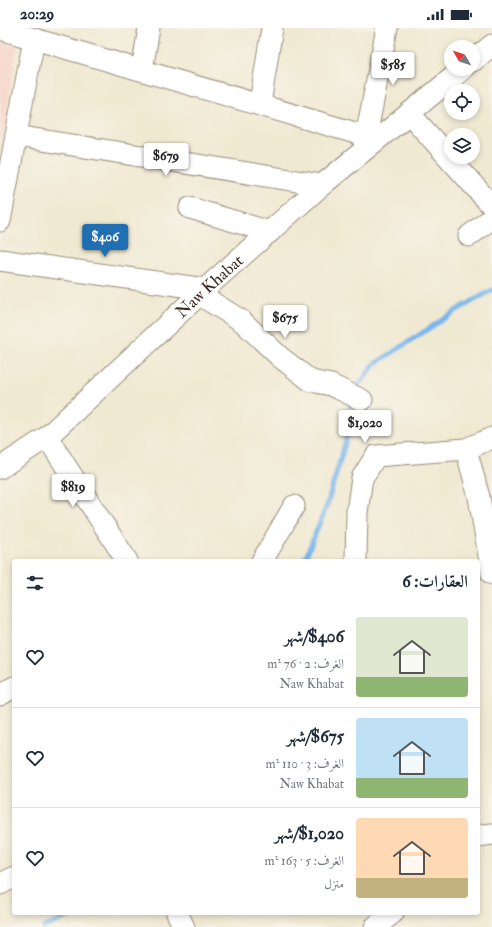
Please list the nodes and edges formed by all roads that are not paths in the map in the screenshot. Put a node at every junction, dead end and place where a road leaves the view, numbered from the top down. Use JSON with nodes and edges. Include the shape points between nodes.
{"nodes":[{"id":1,"x":149,"y":28,"type":"edge"},
{"id":2,"x":272,"y":28,"type":"edge"},
{"id":3,"x":387,"y":28,"type":"edge"},
{"id":4,"x":0,"y":29,"type":"edge"},
{"id":5,"x":25,"y":34,"type":"edge"},
{"id":6,"x":492,"y":45,"type":"edge"},
{"id":7,"x":480,"y":55,"type":"edge"},
{"id":8,"x":142,"y":70,"type":"junction"},
{"id":9,"x":454,"y":76,"type":"edge"},
{"id":10,"x":260,"y":104,"type":"junction"},
{"id":11,"x":408,"y":113,"type":"junction"},
{"id":12,"x":16,"y":136,"type":"junction"},
{"id":13,"x":371,"y":138,"type":"junction"},
{"id":14,"x":322,"y":185,"type":"junction"},
{"id":15,"x":492,"y":206,"type":"edge"},
{"id":16,"x":190,"y":208,"type":"dead end"},
{"id":17,"x":492,"y":218,"type":"edge"},
{"id":18,"x":0,"y":220,"type":"edge"},
{"id":19,"x":270,"y":232,"type":"junction"},
{"id":20,"x":470,"y":236,"type":"dead end"},
{"id":21,"x":0,"y":260,"type":"edge"},
{"id":22,"x":202,"y":292,"type":"junction"},
{"id":23,"x":362,"y":400,"type":"dead end"},
{"id":24,"x":47,"y":437,"type":"junction"},
{"id":25,"x":492,"y":438,"type":"edge"},
{"id":26,"x":466,"y":448,"type":"junction"},
{"id":27,"x":0,"y":468,"type":"edge"},
{"id":28,"x":294,"y":506,"type":"dead end"},
{"id":29,"x":126,"y":559,"type":"edge"},
{"id":30,"x":263,"y":559,"type":"edge"},
{"id":31,"x":356,"y":559,"type":"edge"},
{"id":32,"x":492,"y":574,"type":"edge"},
{"id":33,"x":12,"y":688,"type":"edge"},
{"id":34,"x":0,"y":695,"type":"edge"},
{"id":35,"x":492,"y":834,"type":"edge"},
{"id":36,"x":480,"y":836,"type":"edge"},
{"id":37,"x":12,"y":878,"type":"edge"},
{"id":38,"x":0,"y":884,"type":"edge"},
{"id":39,"x":178,"y":915,"type":"edge"},
{"id":40,"x":390,"y":915,"type":"edge"},
{"id":41,"x":184,"y":927,"type":"edge"},
{"id":42,"x":375,"y":927,"type":"edge"}],
"edges":[{"from":1,"to":8,"type":"street"},
{"from":2,"to":10,"type":"street"},
{"from":3,"to":13,"type":"street"},
{"from":4,"to":5,"type":"street"},
{"from":5,"to":8,"type":"street"},
{"from":5,"to":12,"type":"street"},
{"from":6,"to":7,"type":"street"},
{"from":8,"to":10,"type":"street"},
{"from":9,"to":11,"type":"street","name":"Naw Khabat"},
{"from":10,"to":13,"type":"street"},
{"from":11,"to":13,"type":"street","name":"Naw Khabat"},
{"from":11,"to":15,"type":"street"},
{"from":12,"to":14,"type":"street"},
{"from":12,"to":18,"type":"street"},
{"from":13,"to":14,"type":"street","name":"Naw Khabat"},
{"from":14,"to":19,"type":"street","name":"Naw Khabat"},
{"from":16,"to":19,"type":"street"},
{"from":17,"to":20,"type":"street"},
{"from":19,"to":22,"type":"street","name":"Naw Khabat"},
{"from":21,"to":22,"type":"street"},
{"from":22,"to":23,"type":"street","via":[[242,321],[280,357],[311,381],[331,385]]},
{"from":22,"to":24,"type":"street","name":"Naw Khabat"},
{"from":24,"to":27,"type":"street","name":"Naw Khabat"},
{"from":24,"to":29,"type":"street"},
{"from":25,"to":26,"type":"street"},
{"from":26,"to":31,"type":"street","via":[[376,456],[362,478],[357,512]]},
{"from":26,"to":32,"type":"street","via":[[479,497]]},
{"from":28,"to":30,"type":"street"},
{"from":33,"to":34,"type":"street"},
{"from":35,"to":36,"type":"street"},
{"from":37,"to":38,"type":"street"},
{"from":39,"to":41,"type":"street"},
{"from":40,"to":42,"type":"street"}]}
